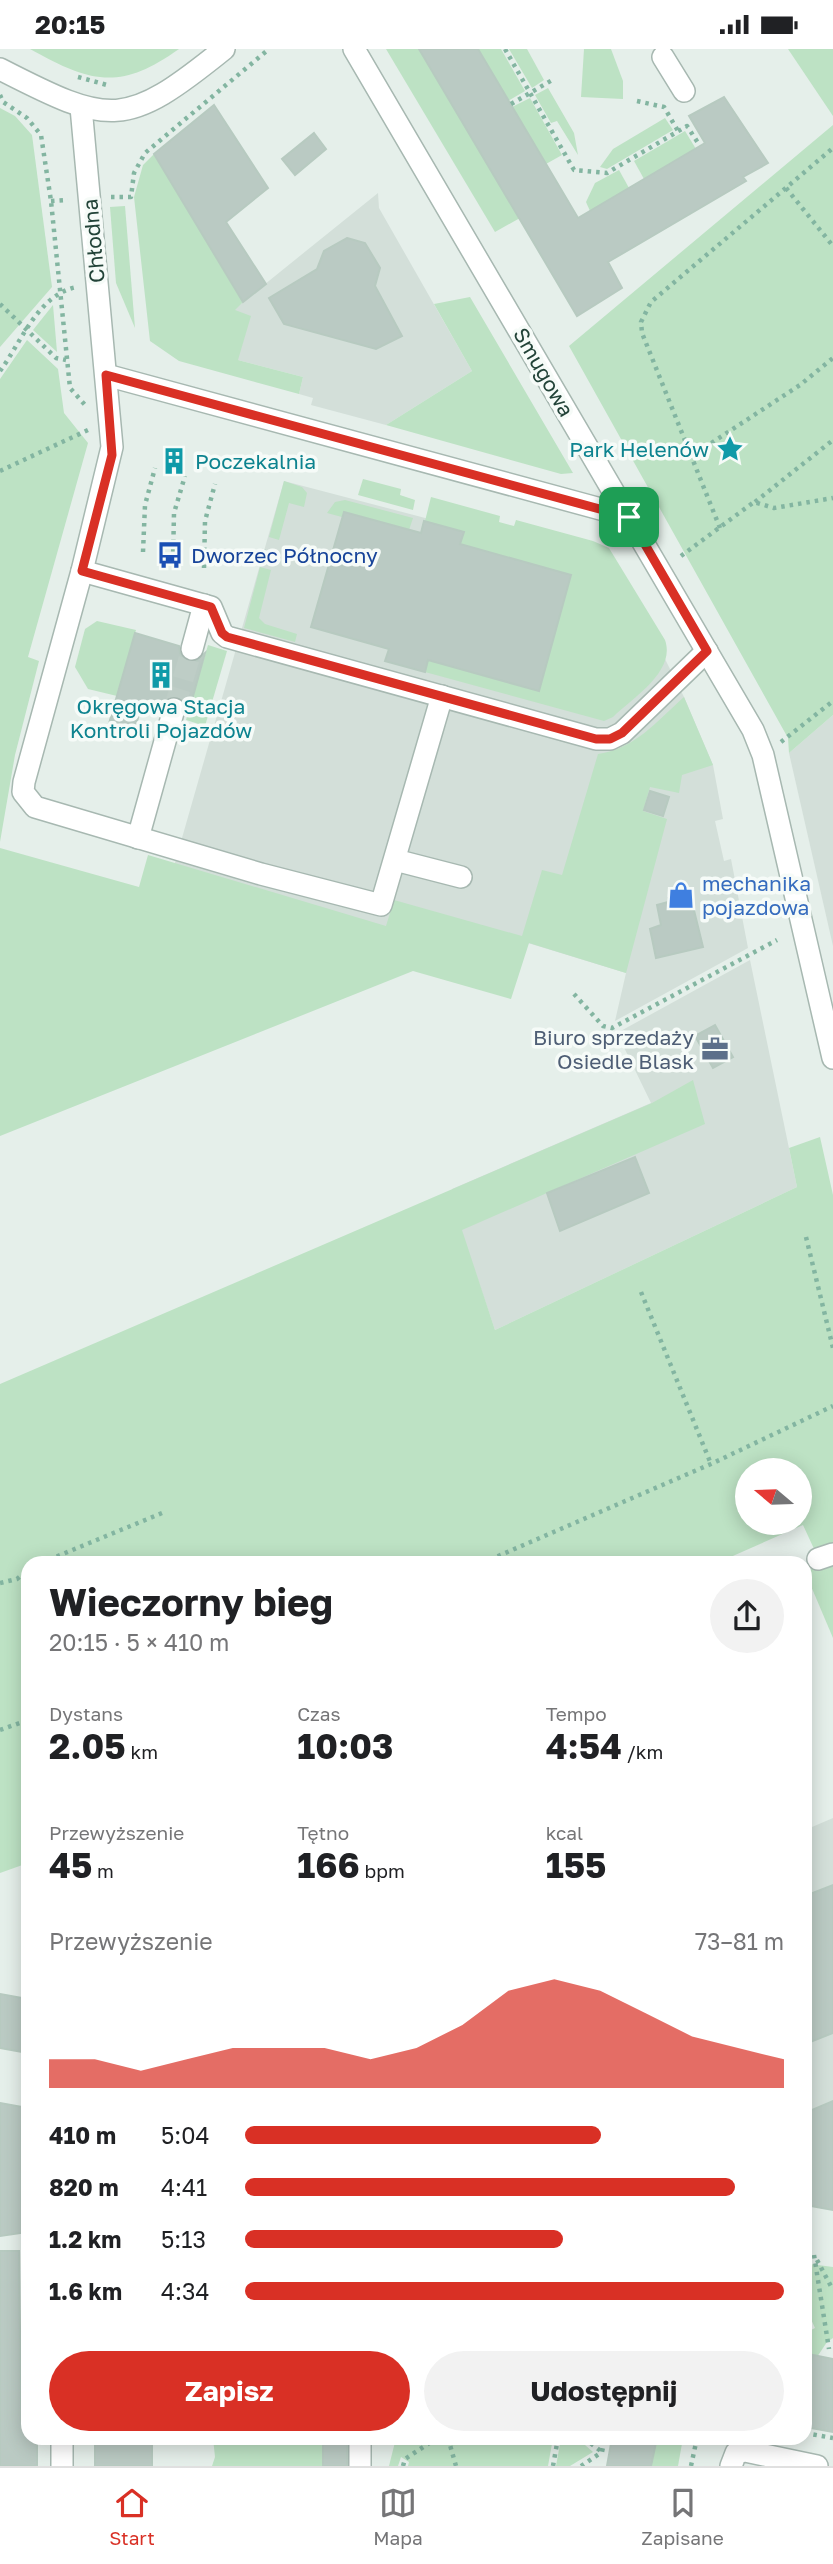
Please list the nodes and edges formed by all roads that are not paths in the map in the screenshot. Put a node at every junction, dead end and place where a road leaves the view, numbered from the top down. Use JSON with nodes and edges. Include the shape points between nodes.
{"nodes":[{"id":1,"x":224,"y":49,"type":"edge"},
{"id":2,"x":354,"y":49,"type":"edge"},
{"id":3,"x":663,"y":57,"type":"dead end"},
{"id":4,"x":0,"y":69,"type":"edge"},
{"id":5,"x":684,"y":91,"type":"dead end"},
{"id":6,"x":81,"y":107,"type":"junction"},
{"id":7,"x":106,"y":375,"type":"junction"},
{"id":8,"x":629,"y":517,"type":"junction"},
{"id":9,"x":82,"y":571,"type":"junction"},
{"id":10,"x":204,"y":605,"type":"junction"},
{"id":11,"x":192,"y":649,"type":"tunnel mouth"},
{"id":12,"x":707,"y":651,"type":"junction"},
{"id":13,"x":442,"y":696,"type":"junction"},
{"id":14,"x":174,"y":709,"type":"tunnel mouth"},
{"id":15,"x":138,"y":838,"type":"junction"},
{"id":16,"x":395,"y":860,"type":"junction"},
{"id":17,"x":461,"y":877,"type":"dead end"},
{"id":18,"x":833,"y":1058,"type":"edge"},
{"id":19,"x":62,"y":2445,"type":"edge"},
{"id":20,"x":360,"y":2445,"type":"edge"},
{"id":21,"x":62,"y":2466,"type":"edge"},
{"id":22,"x":360,"y":2466,"type":"edge"},
{"id":23,"x":731,"y":2466,"type":"edge"},
{"id":24,"x":817,"y":2466,"type":"edge"}],
"edges":[{"from":1,"to":6,"type":"street","via":[[171,90],[136,108],[114,113]]},
{"from":2,"to":8,"type":"street","name":"Smugowa"},
{"from":3,"to":5,"type":"street"},
{"from":4,"to":6,"type":"street"},
{"from":6,"to":7,"type":"street","name":"Chłodna"},
{"from":7,"to":8,"type":"street"},
{"from":7,"to":9,"type":"street","name":"Chłodna","via":[[112,455]]},
{"from":8,"to":12,"type":"street","name":"Smugowa"},
{"from":9,"to":10,"type":"street"},
{"from":9,"to":15,"type":"street","name":"Chłodna","via":[[23,792],[35,807]]},
{"from":10,"to":11,"type":"street"},
{"from":10,"to":13,"type":"street","via":[[215,610],[227,637]]},
{"from":12,"to":13,"type":"street","via":[[629,727],[610,739]]},
{"from":12,"to":18,"type":"street","name":"Smugowa","via":[[763,755]]},
{"from":13,"to":16,"type":"street"},
{"from":14,"to":15,"type":"street"},
{"from":15,"to":16,"type":"street","via":[[374,906],[382,905]]},
{"from":16,"to":17,"type":"street"},
{"from":19,"to":21,"type":"street"},
{"from":20,"to":22,"type":"street"},
{"from":23,"to":24,"type":"street","via":[[736,2453],[745,2451]]}]}
